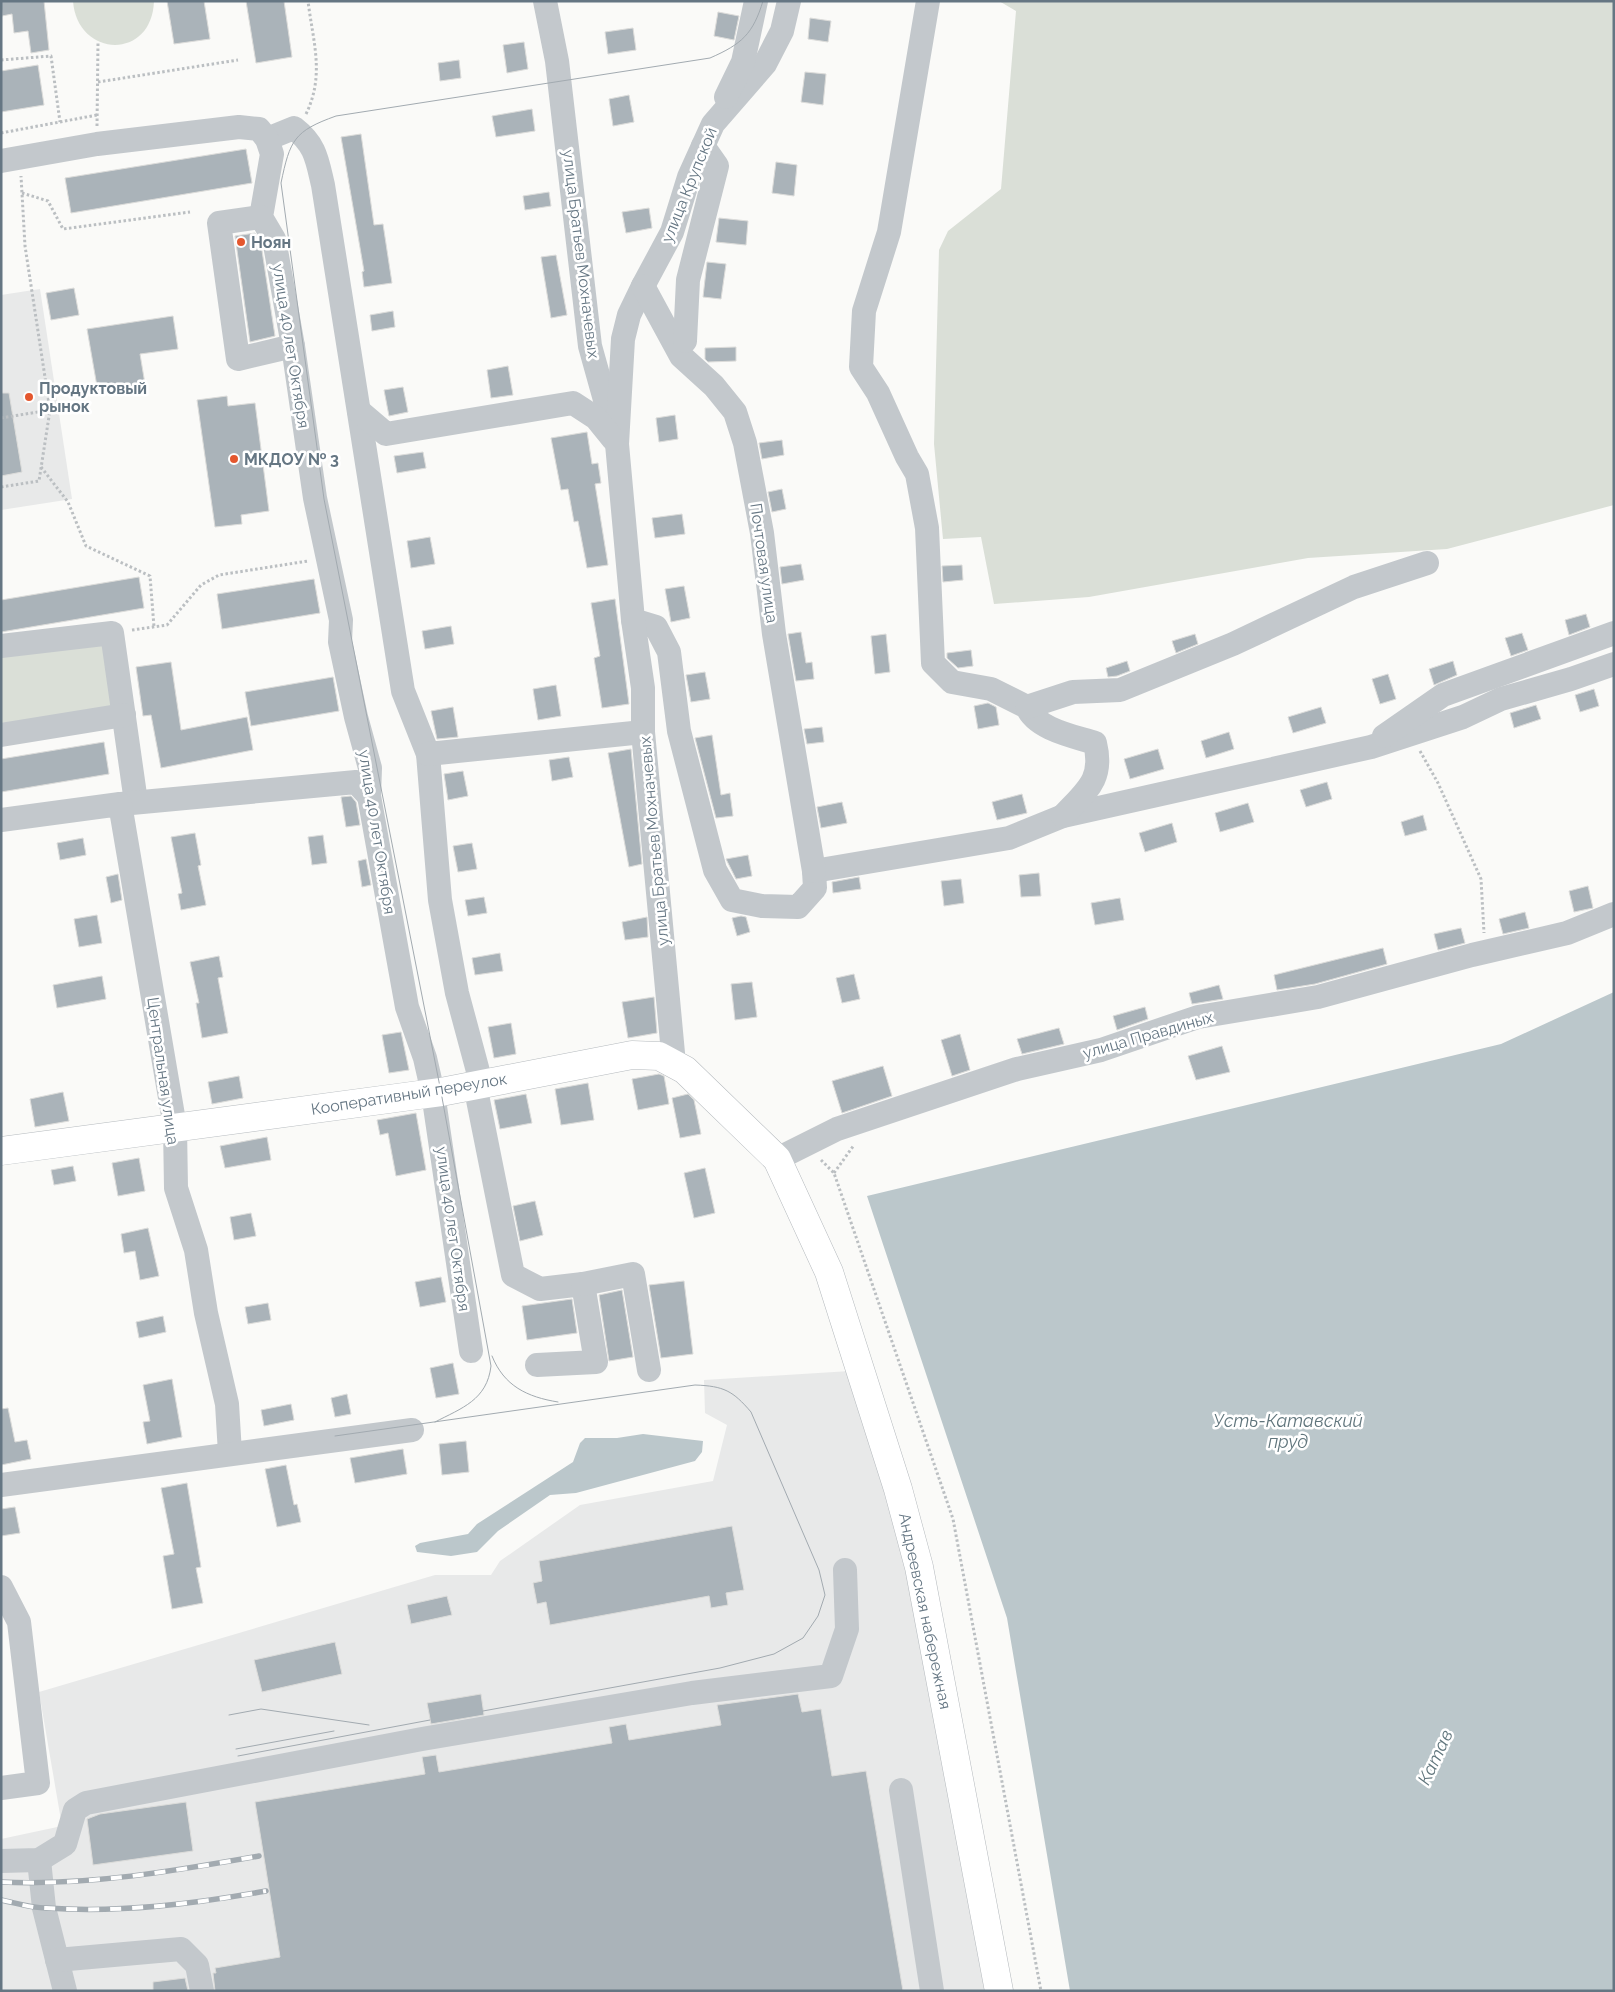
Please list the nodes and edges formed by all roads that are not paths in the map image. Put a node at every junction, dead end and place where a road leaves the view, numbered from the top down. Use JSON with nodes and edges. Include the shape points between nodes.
{"nodes":[{"id":1,"x":545,"y":1,"type":"edge"},
{"id":2,"x":756,"y":1,"type":"edge"},
{"id":3,"x":789,"y":1,"type":"edge"},
{"id":4,"x":928,"y":1,"type":"edge"},
{"id":5,"x":713,"y":124,"type":"junction"},
{"id":6,"x":267,"y":139,"type":"junction"},
{"id":7,"x":703,"y":146,"type":"junction"},
{"id":8,"x":10,"y":159,"type":"edge"},
{"id":9,"x":261,"y":216,"type":"junction"},
{"id":10,"x":643,"y":286,"type":"junction"},
{"id":11,"x":685,"y":341,"type":"dead end"},
{"id":12,"x":293,"y":346,"type":"junction"},
{"id":13,"x":359,"y":411,"type":"junction"},
{"id":14,"x":617,"y":444,"type":"junction"},
{"id":15,"x":1427,"y":563,"type":"dead end"},
{"id":16,"x":633,"y":620,"type":"junction"},
{"id":17,"x":1614,"y":633,"type":"edge"},
{"id":18,"x":1,"y":646,"type":"edge"},
{"id":19,"x":1614,"y":664,"type":"edge"},
{"id":20,"x":1027,"y":706,"type":"junction"},
{"id":21,"x":124,"y":715,"type":"junction"},
{"id":22,"x":643,"y":732,"type":"junction"},
{"id":23,"x":1,"y":735,"type":"edge"},
{"id":24,"x":1371,"y":747,"type":"junction"},
{"id":25,"x":428,"y":754,"type":"junction"},
{"id":26,"x":369,"y":796,"type":"junction"},
{"id":27,"x":128,"y":803,"type":"junction"},
{"id":28,"x":1064,"y":816,"type":"junction"},
{"id":29,"x":1,"y":820,"type":"edge"},
{"id":30,"x":814,"y":871,"type":"junction"},
{"id":31,"x":1614,"y":914,"type":"edge"},
{"id":32,"x":670,"y":1062,"type":"junction"},
{"id":33,"x":480,"y":1084,"type":"junction"},
{"id":34,"x":433,"y":1093,"type":"junction"},
{"id":35,"x":175,"y":1127,"type":"junction"},
{"id":36,"x":1,"y":1151,"type":"edge"},
{"id":37,"x":777,"y":1159,"type":"junction"},
{"id":38,"x":583,"y":1284,"type":"junction"},
{"id":39,"x":471,"y":1351,"type":"dead end"},
{"id":40,"x":537,"y":1365,"type":"dead end"},
{"id":41,"x":649,"y":1370,"type":"dead end"},
{"id":42,"x":412,"y":1430,"type":"dead end"},
{"id":43,"x":230,"y":1453,"type":"junction"},
{"id":44,"x":1,"y":1485,"type":"edge"},
{"id":45,"x":846,"y":1570,"type":"dead end"},
{"id":46,"x":1,"y":1587,"type":"edge"},
{"id":47,"x":1,"y":1788,"type":"edge"},
{"id":48,"x":901,"y":1790,"type":"dead end"},
{"id":49,"x":39,"y":1860,"type":"junction"},
{"id":50,"x":1,"y":1861,"type":"edge"},
{"id":51,"x":57,"y":1960,"type":"junction"},
{"id":52,"x":65,"y":1991,"type":"edge"},
{"id":53,"x":202,"y":1991,"type":"edge"},
{"id":54,"x":932,"y":1991,"type":"edge"},
{"id":55,"x":999,"y":1991,"type":"edge"}],
"edges":[{"from":1,"to":14,"type":"street","name":"улица Братьев Мохначевых","via":[[557,61],[590,346]]},
{"from":2,"to":5,"type":"street","via":[[743,62]]},
{"from":3,"to":5,"type":"street","name":"улица Крупской","via":[[782,31],[765,64]]},
{"from":4,"to":20,"type":"street","via":[[889,232],[864,311],[861,366],[878,393],[917,474],[927,528],[933,663],[952,682],[991,689]]},
{"from":5,"to":7,"type":"street","name":"улица Крупской"},
{"from":6,"to":8,"type":"street","via":[[259,129],[239,127],[97,144]]},
{"from":6,"to":9,"type":"street","via":[[272,154]]},
{"from":6,"to":13,"type":"street","via":[[294,128],[314,147]]},
{"from":7,"to":10,"type":"street","name":"улица Крупской","via":[[689,177],[672,232]]},
{"from":7,"to":11,"type":"street","via":[[717,166],[688,280]]},
{"from":9,"to":12,"type":"street","name":"улица 40 лет Октября","via":[[274,239]]},
{"from":9,"to":12,"type":"street","via":[[219,223],[238,359]]},
{"from":10,"to":14,"type":"street","name":"улица Крупской","via":[[622,339]]},
{"from":10,"to":30,"type":"street","name":"Почтовая улица","via":[[681,356],[714,386],[735,412],[745,443]]},
{"from":12,"to":26,"type":"street","name":"улица 40 лет Октября","via":[[315,498],[341,620],[340,642],[370,768]]},
{"from":13,"to":14,"type":"street","via":[[386,434],[573,403],[596,418]]},
{"from":13,"to":25,"type":"street","via":[[403,691]]},
{"from":14,"to":16,"type":"street","name":"улица Братьев Мохначевых"},
{"from":15,"to":20,"type":"street","via":[[1354,587],[1233,644],[1120,690],[1073,692]]},
{"from":16,"to":22,"type":"street","name":"улица Братьев Мохначевых","via":[[643,688]]},
{"from":16,"to":30,"type":"street","via":[[656,628],[669,652],[678,732],[715,870],[732,900],[762,906],[798,906],[814,888]]},
{"from":17,"to":24,"type":"street","via":[[1443,695]]},
{"from":18,"to":21,"type":"street","name":"Центральная улица","via":[[112,633]]},
{"from":19,"to":24,"type":"street","via":[[1501,699],[1463,717]]},
{"from":20,"to":28,"type":"street","via":[[1031,716],[1061,732],[1095,743],[1099,760],[1095,780]]},
{"from":21,"to":23,"type":"street"},
{"from":21,"to":27,"type":"street","name":"Центральная улица"},
{"from":22,"to":25,"type":"street"},
{"from":22,"to":32,"type":"street","name":"улица Братьев Мохначевых","via":[[673,1053]]},
{"from":24,"to":28,"type":"street"},
{"from":25,"to":33,"type":"street","via":[[440,900]]},
{"from":26,"to":27,"type":"street","via":[[356,782]]},
{"from":26,"to":34,"type":"street","name":"улица 40 лет Октября","via":[[407,1007]]},
{"from":27,"to":29,"type":"street"},
{"from":27,"to":35,"type":"street","name":"Центральная улица"},
{"from":28,"to":30,"type":"street","via":[[1009,838]]},
{"from":31,"to":37,"type":"street","name":"улица Правдиных","via":[[1567,933],[1318,997],[1198,1018],[1100,1050],[1017,1069],[837,1130]]},
{"from":32,"to":33,"type":"main road","name":"Кооперативный переулок","via":[[659,1056],[632,1055]]},
{"from":32,"to":37,"type":"main road","name":"Кооперативный переулок","via":[[685,1070]]},
{"from":33,"to":34,"type":"main road","name":"Кооперативный переулок"},
{"from":33,"to":38,"type":"street","via":[[513,1275],[540,1289]]},
{"from":34,"to":35,"type":"main road","name":"Кооперативный переулок"},
{"from":34,"to":39,"type":"street","name":"улица 40 лет Октября"},
{"from":35,"to":36,"type":"main road","name":"Кооперативный переулок"},
{"from":35,"to":43,"type":"street","name":"Центральная улица","via":[[176,1188],[196,1250],[206,1313],[227,1404]]},
{"from":37,"to":55,"type":"main road","name":"Андреевская набережная","via":[[828,1272],[903,1507],[919,1567]]},
{"from":38,"to":40,"type":"street","via":[[596,1362]]},
{"from":38,"to":41,"type":"street","via":[[633,1274]]},
{"from":42,"to":43,"type":"street"},
{"from":43,"to":44,"type":"street"},
{"from":45,"to":49,"type":"street","via":[[847,1630],[831,1676],[692,1693],[422,1739],[86,1803],[75,1810],[65,1844]]},
{"from":46,"to":47,"type":"street","via":[[19,1622],[38,1783]]},
{"from":48,"to":54,"type":"street"},
{"from":49,"to":50,"type":"street"},
{"from":49,"to":51,"type":"street","via":[[44,1908]]},
{"from":51,"to":52,"type":"street"},
{"from":51,"to":53,"type":"street","via":[[180,1949],[198,1965]]}]}
